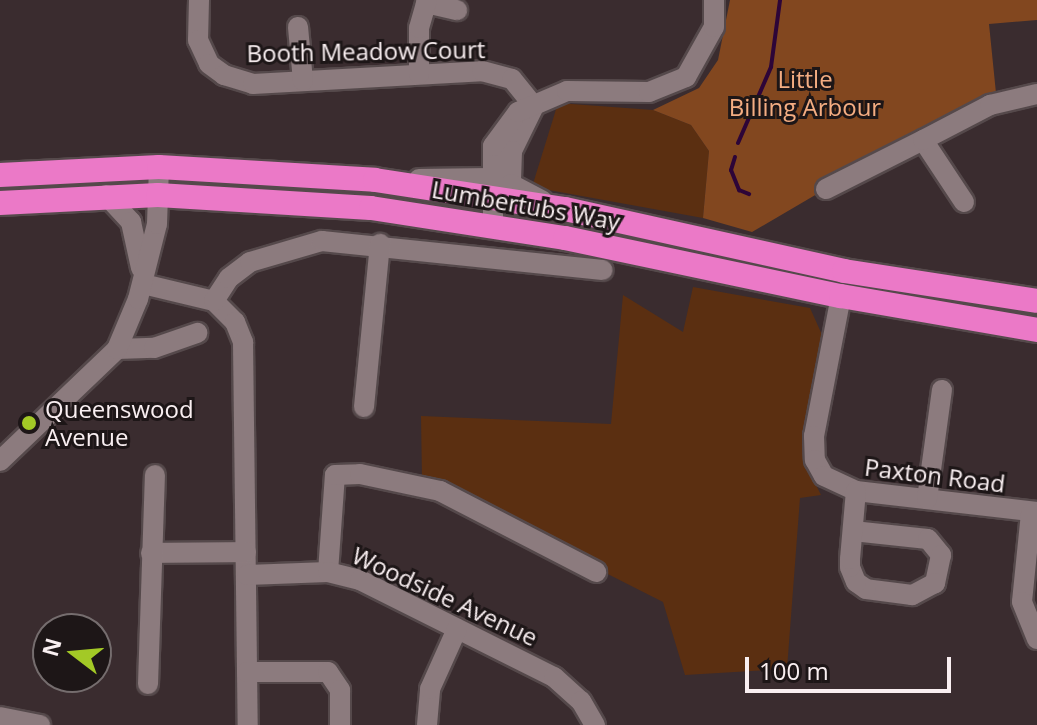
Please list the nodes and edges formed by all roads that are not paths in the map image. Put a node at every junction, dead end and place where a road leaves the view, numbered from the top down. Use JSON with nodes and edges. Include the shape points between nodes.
{"nodes":[{"id":1,"x":199,"y":0,"type":"edge"},
{"id":2,"x":714,"y":0,"type":"edge"},
{"id":3,"x":427,"y":2,"type":"edge"},
{"id":4,"x":457,"y":10,"type":"dead end"},
{"id":5,"x":298,"y":27,"type":"dead end"},
{"id":6,"x":419,"y":74,"type":"junction"},
{"id":7,"x":303,"y":81,"type":"junction"},
{"id":8,"x":1037,"y":94,"type":"edge"},
{"id":9,"x":534,"y":106,"type":"junction"},
{"id":10,"x":923,"y":140,"type":"junction"},
{"id":11,"x":159,"y":167,"type":"junction"},
{"id":12,"x":0,"y":175,"type":"edge"},
{"id":13,"x":490,"y":187,"type":"junction"},
{"id":14,"x":826,"y":189,"type":"dead end"},
{"id":15,"x":106,"y":195,"type":"junction"},
{"id":16,"x":158,"y":195,"type":"junction"},
{"id":17,"x":964,"y":202,"type":"dead end"},
{"id":18,"x":0,"y":203,"type":"edge"},
{"id":19,"x":565,"y":209,"type":"junction"},
{"id":20,"x":493,"y":225,"type":"junction"},
{"id":21,"x":380,"y":244,"type":"junction"},
{"id":22,"x":603,"y":270,"type":"dead end"},
{"id":23,"x":143,"y":284,"type":"junction"},
{"id":24,"x":841,"y":296,"type":"junction"},
{"id":25,"x":214,"y":301,"type":"junction"},
{"id":26,"x":1037,"y":301,"type":"edge"},
{"id":27,"x":1037,"y":330,"type":"edge"},
{"id":28,"x":197,"y":333,"type":"dead end"},
{"id":29,"x":117,"y":349,"type":"junction"},
{"id":30,"x":942,"y":390,"type":"dead end"},
{"id":31,"x":364,"y":407,"type":"dead end"},
{"id":32,"x":0,"y":461,"type":"edge"},
{"id":33,"x":155,"y":475,"type":"dead end"},
{"id":34,"x":856,"y":491,"type":"junction"},
{"id":35,"x":927,"y":499,"type":"junction"},
{"id":36,"x":1034,"y":512,"type":"edge"},
{"id":37,"x":853,"y":531,"type":"junction"},
{"id":38,"x":246,"y":552,"type":"junction"},
{"id":39,"x":151,"y":553,"type":"junction"},
{"id":40,"x":328,"y":572,"type":"junction"},
{"id":41,"x":596,"y":572,"type":"dead end"},
{"id":42,"x":247,"y":575,"type":"junction"},
{"id":43,"x":457,"y":629,"type":"junction"},
{"id":44,"x":1037,"y":639,"type":"edge"},
{"id":45,"x":247,"y":672,"type":"junction"},
{"id":46,"x":148,"y":684,"type":"dead end"},
{"id":47,"x":0,"y":717,"type":"edge"},
{"id":48,"x":40,"y":725,"type":"edge"},
{"id":49,"x":248,"y":725,"type":"edge"},
{"id":50,"x":340,"y":725,"type":"edge"},
{"id":51,"x":427,"y":725,"type":"edge"},
{"id":52,"x":595,"y":725,"type":"edge"}],
"edges":[{"from":1,"to":7,"type":"street","name":"Booth Meadow Court","via":[[198,40],[209,64],[253,84]]},
{"from":2,"to":9,"type":"street","via":[[714,27],[686,77],[649,92],[567,91]]},
{"from":3,"to":4,"type":"street"},
{"from":3,"to":6,"type":"street","via":[[419,28]]},
{"from":5,"to":7,"type":"street"},
{"from":6,"to":7,"type":"street","name":"Booth Meadow Court"},
{"from":6,"to":9,"type":"street","name":"Booth Meadow Court","via":[[512,79]]},
{"from":8,"to":10,"type":"street","via":[[990,105]]},
{"from":9,"to":13,"type":"street","via":[[518,112],[493,146]]},
{"from":9,"to":19,"type":"street","via":[[512,151],[511,184]]},
{"from":10,"to":14,"type":"street"},
{"from":10,"to":17,"type":"street"},
{"from":11,"to":12,"type":"highway","name":"Lumbertubs Way"},
{"from":11,"to":13,"type":"highway","name":"Lumbertubs Way"},
{"from":11,"to":16,"type":"street"},
{"from":13,"to":19,"type":"highway","name":"Lumbertubs Way"},
{"from":13,"to":20,"type":"street"},
{"from":15,"to":16,"type":"highway","name":"Lumbertubs Way"},
{"from":15,"to":18,"type":"highway","name":"Lumbertubs Way"},
{"from":15,"to":23,"type":"street","via":[[131,222],[139,242]]},
{"from":16,"to":20,"type":"highway","name":"Lumbertubs Way","via":[[294,200]]},
{"from":16,"to":23,"type":"street"},
{"from":19,"to":26,"type":"highway","name":"Lumbertubs Way","via":[[844,271]]},
{"from":20,"to":24,"type":"highway","name":"Lumbertubs Way"},
{"from":21,"to":22,"type":"street"},
{"from":21,"to":25,"type":"street","via":[[322,241],[281,250],[237,270]]},
{"from":21,"to":31,"type":"street"},
{"from":23,"to":25,"type":"street"},
{"from":23,"to":29,"type":"street"},
{"from":24,"to":27,"type":"highway","name":"Lumbertubs Way"},
{"from":24,"to":34,"type":"street","name":"Paxton Road","via":[[814,450],[824,476]]},
{"from":25,"to":38,"type":"street","via":[[235,322],[243,342]]},
{"from":28,"to":29,"type":"street","via":[[154,348]]},
{"from":29,"to":32,"type":"street"},
{"from":30,"to":35,"type":"street"},
{"from":33,"to":39,"type":"street"},
{"from":34,"to":35,"type":"street","name":"Paxton Road"},
{"from":34,"to":37,"type":"street"},
{"from":35,"to":36,"type":"street","name":"Paxton Road"},
{"from":36,"to":44,"type":"street","via":[[1022,602]]},
{"from":37,"to":37,"type":"street","via":[[850,567],[861,587],[912,595],[935,583],[941,555],[928,539]]},
{"from":38,"to":39,"type":"street"},
{"from":38,"to":42,"type":"street"},
{"from":39,"to":46,"type":"street"},
{"from":40,"to":41,"type":"street","via":[[335,475],[360,474],[440,491]]},
{"from":40,"to":42,"type":"street","name":"Woodside Avenue"},
{"from":40,"to":43,"type":"street","name":"Woodside Avenue","via":[[360,580]]},
{"from":42,"to":45,"type":"street"},
{"from":43,"to":51,"type":"street","via":[[430,689]]},
{"from":43,"to":52,"type":"street","name":"Woodside Avenue","via":[[554,677],[581,701]]},
{"from":45,"to":49,"type":"street"},
{"from":45,"to":50,"type":"street","via":[[328,672],[340,690]]},
{"from":47,"to":48,"type":"street"}]}
